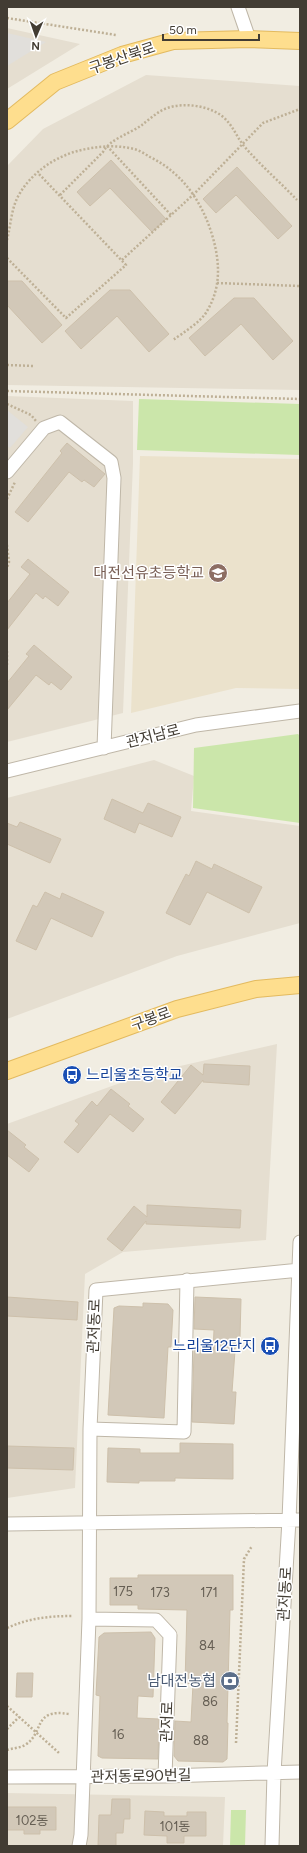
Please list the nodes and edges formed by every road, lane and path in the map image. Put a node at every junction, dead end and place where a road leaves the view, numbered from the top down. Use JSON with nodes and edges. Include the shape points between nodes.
{"nodes":[{"id":1,"x":238,"y":7,"type":"edge"},
{"id":2,"x":7,"y":18,"type":"edge"},
{"id":3,"x":116,"y":35,"type":"dead end"},
{"id":4,"x":249,"y":39,"type":"junction"},
{"id":5,"x":300,"y":42,"type":"edge"},
{"id":6,"x":300,"y":109,"type":"edge"},
{"id":7,"x":7,"y":121,"type":"edge"},
{"id":8,"x":243,"y":145,"type":"junction"},
{"id":9,"x":106,"y":146,"type":"junction"},
{"id":10,"x":38,"y":172,"type":"junction"},
{"id":11,"x":194,"y":194,"type":"junction"},
{"id":12,"x":60,"y":195,"type":"junction"},
{"id":13,"x":297,"y":200,"type":"dead end"},
{"id":14,"x":171,"y":215,"type":"junction"},
{"id":15,"x":7,"y":240,"type":"edge"},
{"id":16,"x":7,"y":258,"type":"edge"},
{"id":17,"x":122,"y":260,"type":"junction"},
{"id":18,"x":217,"y":283,"type":"junction"},
{"id":19,"x":300,"y":286,"type":"edge"},
{"id":20,"x":173,"y":340,"type":"dead end"},
{"id":21,"x":7,"y":365,"type":"edge"},
{"id":22,"x":34,"y":366,"type":"dead end"},
{"id":23,"x":7,"y":391,"type":"edge"},
{"id":24,"x":300,"y":399,"type":"edge"},
{"id":25,"x":7,"y":404,"type":"edge"},
{"id":26,"x":38,"y":425,"type":"dead end"},
{"id":27,"x":11,"y":477,"type":"edge"},
{"id":28,"x":7,"y":499,"type":"edge"},
{"id":29,"x":7,"y":545,"type":"edge"},
{"id":30,"x":7,"y":568,"type":"edge"},
{"id":31,"x":7,"y":651,"type":"edge"},
{"id":32,"x":7,"y":666,"type":"edge"},
{"id":33,"x":300,"y":711,"type":"edge"},
{"id":34,"x":104,"y":748,"type":"junction"},
{"id":35,"x":7,"y":771,"type":"edge"},
{"id":36,"x":300,"y":985,"type":"edge"},
{"id":37,"x":7,"y":1071,"type":"edge"},
{"id":38,"x":300,"y":1242,"type":"edge"},
{"id":39,"x":299,"y":1270,"type":"edge"},
{"id":40,"x":187,"y":1280,"type":"junction"},
{"id":41,"x":90,"y":1429,"type":"junction"},
{"id":42,"x":295,"y":1520,"type":"edge"},
{"id":43,"x":89,"y":1523,"type":"junction"},
{"id":44,"x":7,"y":1524,"type":"edge"},
{"id":45,"x":252,"y":1546,"type":"dead end"},
{"id":46,"x":73,"y":1616,"type":"dead end"},
{"id":47,"x":89,"y":1619,"type":"junction"},
{"id":48,"x":7,"y":1628,"type":"edge"},
{"id":49,"x":7,"y":1706,"type":"edge"},
{"id":50,"x":69,"y":1714,"type":"dead end"},
{"id":51,"x":19,"y":1717,"type":"junction"},
{"id":52,"x":7,"y":1729,"type":"edge"},
{"id":53,"x":36,"y":1732,"type":"junction"},
{"id":54,"x":236,"y":1743,"type":"dead end"},
{"id":55,"x":7,"y":1750,"type":"edge"},
{"id":56,"x":58,"y":1753,"type":"dead end"},
{"id":57,"x":300,"y":1772,"type":"edge"},
{"id":58,"x":274,"y":1773,"type":"junction"},
{"id":59,"x":165,"y":1776,"type":"junction"},
{"id":60,"x":7,"y":1777,"type":"edge"},
{"id":61,"x":83,"y":1777,"type":"junction"},
{"id":62,"x":79,"y":1846,"type":"edge"},
{"id":63,"x":272,"y":1846,"type":"edge"}],
"edges":[{"from":1,"to":4,"type":"street"},
{"from":2,"to":3,"type":"path"},
{"from":4,"to":5,"type":"main road","name":"구봉산북로"},
{"from":4,"to":7,"type":"main road","name":"구봉산북로","via":[[173,41],[122,55],[55,82]]},
{"from":6,"to":8,"type":"path","via":[[263,123]]},
{"from":8,"to":9,"type":"path","via":[[234,128],[222,116],[195,106],[177,106],[160,111]]},
{"from":8,"to":11,"type":"path"},
{"from":8,"to":13,"type":"path"},
{"from":9,"to":10,"type":"path","via":[[78,150],[55,159]]},
{"from":9,"to":11,"type":"path","via":[[134,149],[162,162],[178,175]]},
{"from":9,"to":12,"type":"path"},
{"from":9,"to":14,"type":"path"},
{"from":10,"to":12,"type":"path"},
{"from":10,"to":15,"type":"path","via":[[20,193],[11,216]]},
{"from":11,"to":14,"type":"path"},
{"from":11,"to":18,"type":"path","via":[[208,221],[216,249]]},
{"from":12,"to":17,"type":"path"},
{"from":14,"to":17,"type":"path"},
{"from":16,"to":17,"type":"path","via":[[66,318],[126,265]]},
{"from":18,"to":19,"type":"path"},
{"from":18,"to":20,"type":"path","via":[[216,294],[206,313]]},
{"from":21,"to":22,"type":"path"},
{"from":23,"to":24,"type":"path"},
{"from":25,"to":26,"type":"path","via":[[30,415]]},
{"from":27,"to":28,"type":"path"},
{"from":27,"to":34,"type":"street","via":[[44,428],[60,422],[111,462],[114,478]]},
{"from":29,"to":30,"type":"path"},
{"from":31,"to":32,"type":"path"},
{"from":33,"to":34,"type":"street","name":"관저남로","via":[[196,725]]},
{"from":34,"to":35,"type":"street","name":"관저남로"},
{"from":36,"to":37,"type":"main road","name":"구봉로","via":[[256,989],[177,1009]]},
{"from":38,"to":39,"type":"street","name":"관저동로"},
{"from":39,"to":40,"type":"street","name":"관저동로"},
{"from":39,"to":42,"type":"street","name":"관저동로"},
{"from":40,"to":41,"type":"street","name":"관저동로","via":[[96,1290]]},
{"from":40,"to":41,"type":"street","via":[[184,1432]]},
{"from":41,"to":43,"type":"street","name":"관저동로"},
{"from":42,"to":43,"type":"street"},
{"from":42,"to":58,"type":"street","name":"관저동로"},
{"from":43,"to":44,"type":"street"},
{"from":43,"to":47,"type":"street"},
{"from":45,"to":54,"type":"path","via":[[244,1559]]},
{"from":46,"to":48,"type":"path","via":[[32,1619]]},
{"from":47,"to":59,"type":"street","name":"관저로","via":[[156,1620],[170,1635]]},
{"from":47,"to":61,"type":"street"},
{"from":49,"to":51,"type":"path"},
{"from":50,"to":53,"type":"path","via":[[47,1716],[41,1721]]},
{"from":51,"to":52,"type":"path"},
{"from":51,"to":53,"type":"path"},
{"from":53,"to":55,"type":"path","via":[[25,1745]]},
{"from":53,"to":56,"type":"path"},
{"from":57,"to":58,"type":"street","name":"관저동로90번길"},
{"from":58,"to":59,"type":"street","name":"관저동로90번길"},
{"from":58,"to":63,"type":"street","name":"관저동로"},
{"from":59,"to":61,"type":"street","name":"관저동로90번길"},
{"from":60,"to":61,"type":"street","name":"관저동로90번길"},
{"from":61,"to":62,"type":"street"}]}
